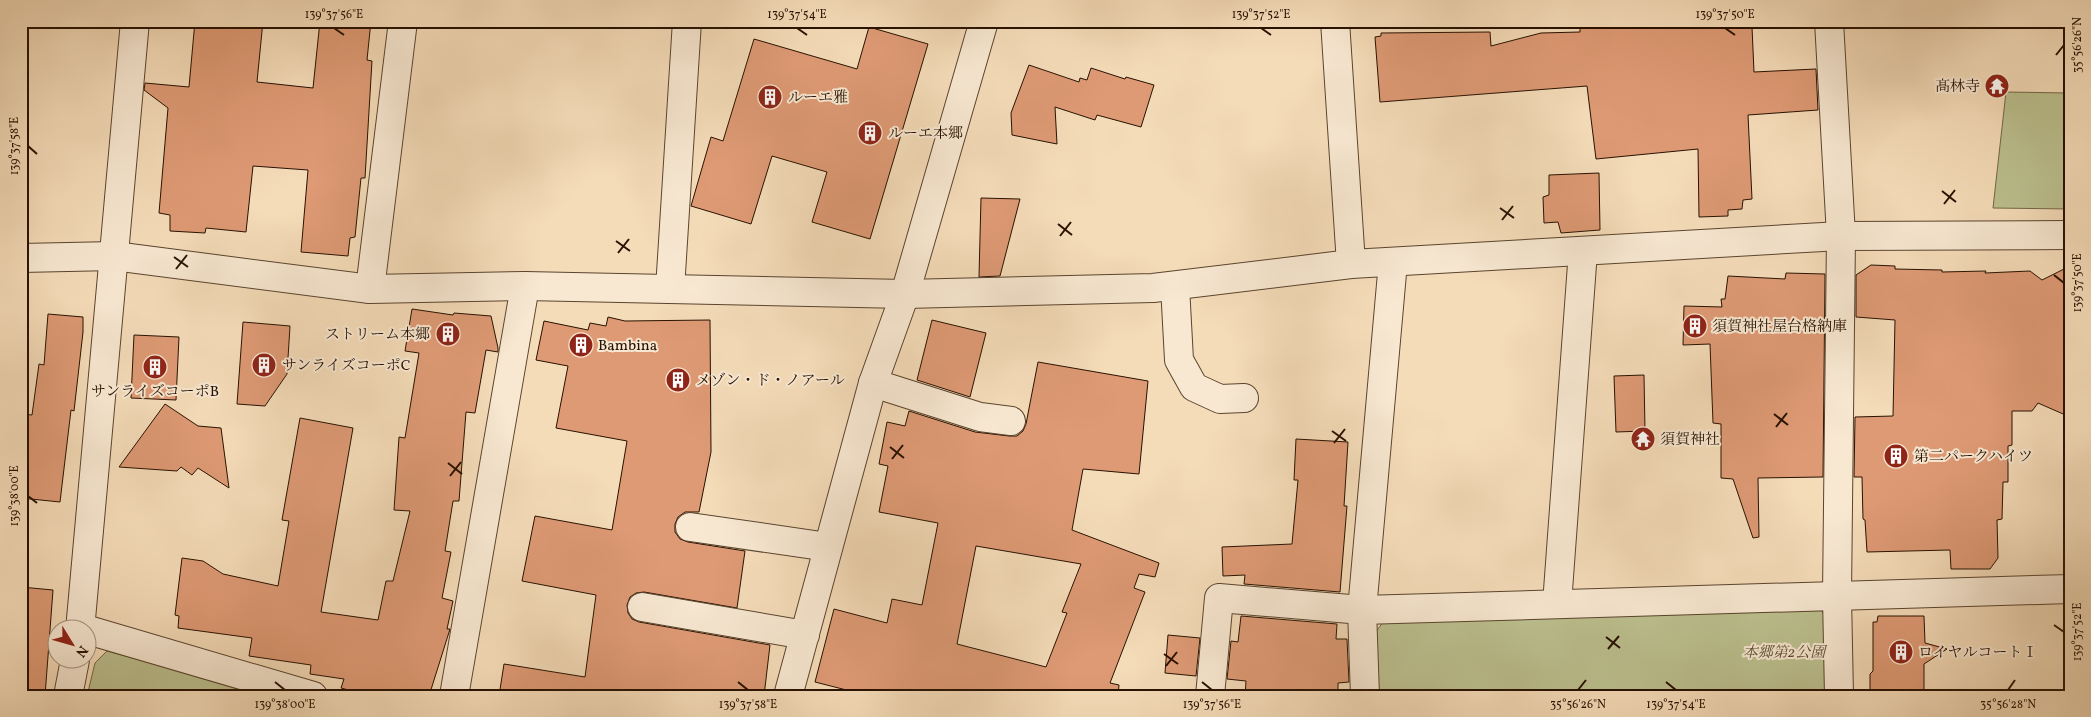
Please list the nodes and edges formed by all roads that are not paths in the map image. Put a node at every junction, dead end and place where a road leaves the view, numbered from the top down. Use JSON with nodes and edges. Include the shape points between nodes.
{"nodes":[{"id":1,"x":135,"y":21,"type":"edge"},
{"id":2,"x":403,"y":21,"type":"edge"},
{"id":3,"x":687,"y":21,"type":"edge"},
{"id":4,"x":984,"y":21,"type":"edge"},
{"id":5,"x":1340,"y":21,"type":"edge"},
{"id":6,"x":1829,"y":21,"type":"edge"},
{"id":7,"x":1335,"y":22,"type":"edge"},
{"id":8,"x":2070,"y":235,"type":"edge"},
{"id":9,"x":1841,"y":236,"type":"junction"},
{"id":10,"x":1582,"y":251,"type":"junction"},
{"id":11,"x":114,"y":256,"type":"junction"},
{"id":12,"x":21,"y":258,"type":"edge"},
{"id":13,"x":1393,"y":262,"type":"junction"},
{"id":14,"x":1351,"y":264,"type":"junction"},
{"id":15,"x":525,"y":286,"type":"junction"},
{"id":16,"x":1175,"y":286,"type":"junction"},
{"id":17,"x":370,"y":289,"type":"junction"},
{"id":18,"x":670,"y":289,"type":"junction"},
{"id":19,"x":905,"y":294,"type":"junction"},
{"id":20,"x":873,"y":383,"type":"junction"},
{"id":21,"x":1244,"y":398,"type":"dead end"},
{"id":22,"x":1012,"y":420,"type":"dead end"},
{"id":23,"x":690,"y":527,"type":"dead end"},
{"id":24,"x":828,"y":548,"type":"junction"},
{"id":25,"x":2070,"y":589,"type":"edge"},
{"id":26,"x":1837,"y":596,"type":"junction"},
{"id":27,"x":1557,"y":604,"type":"junction"},
{"id":28,"x":642,"y":607,"type":"dead end"},
{"id":29,"x":1362,"y":610,"type":"junction"},
{"id":30,"x":85,"y":620,"type":"edge"},
{"id":31,"x":98,"y":634,"type":"edge"},
{"id":32,"x":805,"y":634,"type":"junction"},
{"id":33,"x":73,"y":670,"type":"edge"},
{"id":34,"x":257,"y":688,"type":"edge"},
{"id":35,"x":68,"y":696,"type":"edge"},
{"id":36,"x":313,"y":696,"type":"edge"},
{"id":37,"x":454,"y":696,"type":"edge"},
{"id":38,"x":788,"y":696,"type":"edge"},
{"id":39,"x":1210,"y":696,"type":"edge"},
{"id":40,"x":1365,"y":696,"type":"edge"},
{"id":41,"x":1839,"y":696,"type":"edge"}],
"edges":[{"from":1,"to":11,"type":"street"},
{"from":2,"to":17,"type":"street"},
{"from":3,"to":18,"type":"street"},
{"from":4,"to":19,"type":"street"},
{"from":5,"to":7,"type":"street"},
{"from":6,"to":9,"type":"street"},
{"from":7,"to":14,"type":"street"},
{"from":8,"to":9,"type":"street"},
{"from":9,"to":10,"type":"street"},
{"from":9,"to":26,"type":"street"},
{"from":10,"to":13,"type":"street"},
{"from":10,"to":27,"type":"street"},
{"from":11,"to":12,"type":"street"},
{"from":11,"to":17,"type":"street"},
{"from":11,"to":30,"type":"street"},
{"from":13,"to":14,"type":"street"},
{"from":13,"to":29,"type":"street"},
{"from":14,"to":16,"type":"street"},
{"from":15,"to":17,"type":"street"},
{"from":15,"to":18,"type":"street"},
{"from":15,"to":37,"type":"street"},
{"from":16,"to":19,"type":"street"},
{"from":16,"to":21,"type":"street","via":[[1179,360],[1194,387],[1220,399]]},
{"from":18,"to":19,"type":"street"},
{"from":19,"to":20,"type":"street"},
{"from":20,"to":22,"type":"street","via":[[980,417]]},
{"from":20,"to":24,"type":"street"},
{"from":23,"to":24,"type":"street"},
{"from":24,"to":32,"type":"street"},
{"from":25,"to":26,"type":"street"},
{"from":26,"to":27,"type":"street"},
{"from":26,"to":41,"type":"street"},
{"from":27,"to":29,"type":"street"},
{"from":28,"to":32,"type":"street"},
{"from":29,"to":39,"type":"street","via":[[1219,598]]},
{"from":29,"to":40,"type":"street"},
{"from":31,"to":34,"type":"street"},
{"from":32,"to":38,"type":"street"},
{"from":33,"to":35,"type":"street"},
{"from":34,"to":36,"type":"street"}]}
